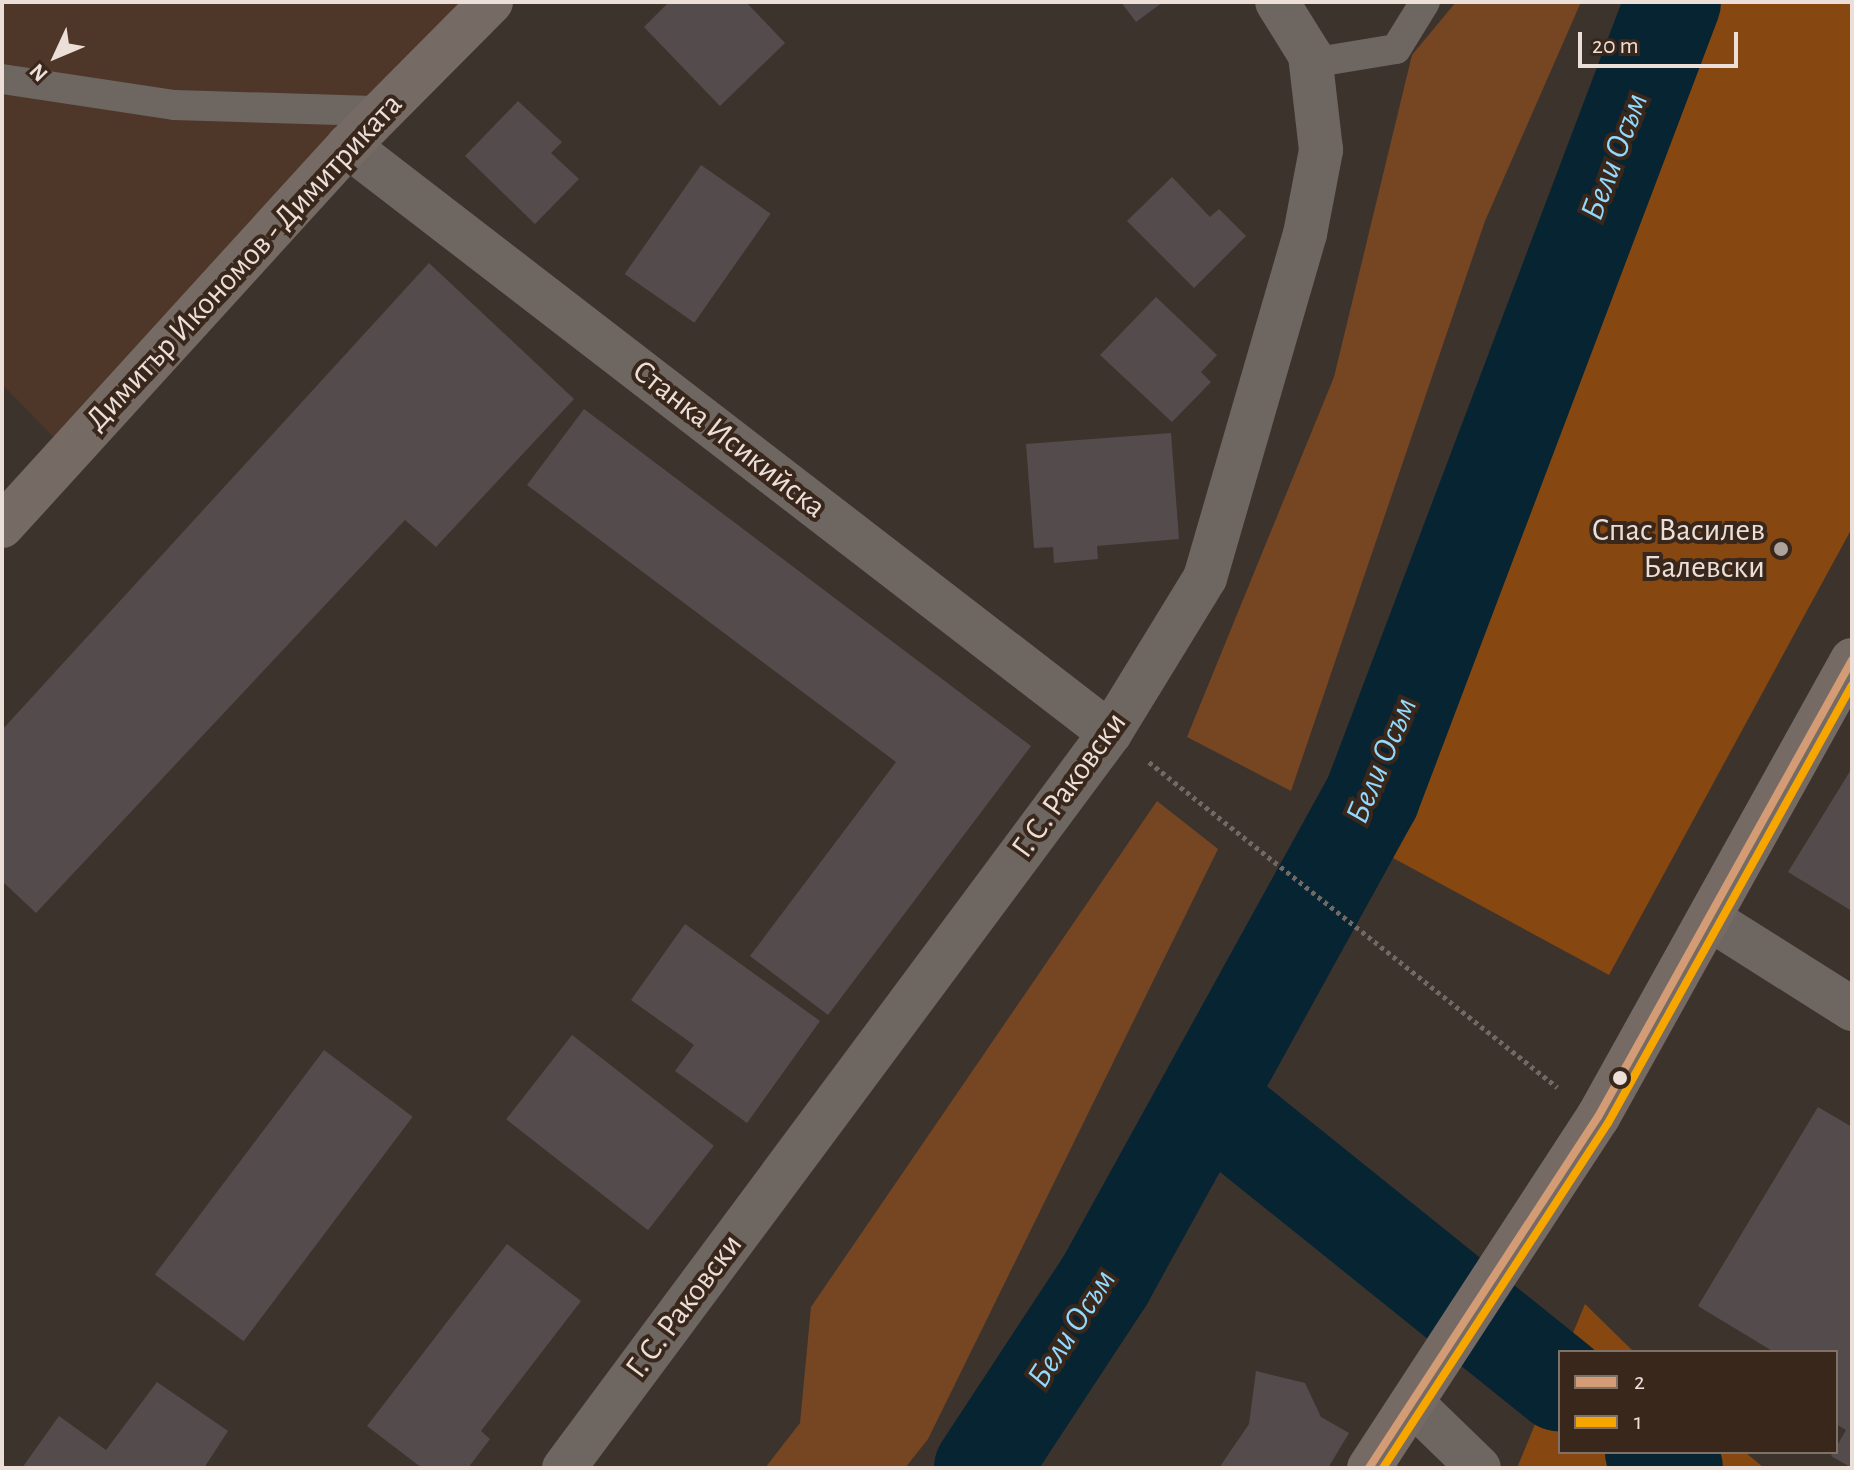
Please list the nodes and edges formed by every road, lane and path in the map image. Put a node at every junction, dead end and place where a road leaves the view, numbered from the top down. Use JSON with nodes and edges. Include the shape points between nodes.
{"nodes":[{"id":1,"x":491,"y":2,"type":"edge"},
{"id":2,"x":1277,"y":2,"type":"edge"},
{"id":3,"x":1425,"y":2,"type":"edge"},
{"id":4,"x":1311,"y":63,"type":"junction"},
{"id":5,"x":2,"y":79,"type":"edge"},
{"id":6,"x":382,"y":111,"type":"junction"},
{"id":7,"x":348,"y":146,"type":"junction"},
{"id":8,"x":2,"y":526,"type":"edge"},
{"id":9,"x":1852,"y":660,"type":"edge"},
{"id":10,"x":1844,"y":691,"type":"edge"},
{"id":11,"x":1110,"y":733,"type":"junction"},
{"id":12,"x":1190,"y":794,"type":"dead end"},
{"id":13,"x":1713,"y":921,"type":"junction"},
{"id":14,"x":1852,"y":1009,"type":"edge"},
{"id":15,"x":1598,"y":1117,"type":"junction"},
{"id":16,"x":1412,"y":1403,"type":"junction"},
{"id":17,"x":564,"y":1468,"type":"edge"},
{"id":18,"x":1369,"y":1468,"type":"edge"},
{"id":19,"x":1479,"y":1468,"type":"edge"}],
"edges":[{"from":1,"to":6,"type":"main road","name":"Димитър Икономов - Димитриката"},
{"from":2,"to":4,"type":"street","name":"Г. С. Раковски"},
{"from":3,"to":4,"type":"lane","via":[[1396,49]]},
{"from":4,"to":11,"type":"street","name":"Г. С. Раковски","via":[[1321,150],[1305,234],[1205,578]]},
{"from":5,"to":6,"type":"lane","via":[[174,105]]},
{"from":6,"to":7,"type":"main road","name":"Димитър Икономов - Димитриката"},
{"from":7,"to":8,"type":"main road","name":"Димитър Икономов - Димитриката"},
{"from":7,"to":11,"type":"street","name":"Станка Исикийска"},
{"from":9,"to":10,"type":"main road"},
{"from":10,"to":13,"type":"main road"},
{"from":11,"to":17,"type":"street","name":"Г. С. Раковски"},
{"from":12,"to":15,"type":"path","via":[[1494,1041]]},
{"from":13,"to":14,"type":"street"},
{"from":13,"to":15,"type":"main road"},
{"from":15,"to":16,"type":"main road"},
{"from":16,"to":18,"type":"main road"},
{"from":16,"to":19,"type":"street"}]}
